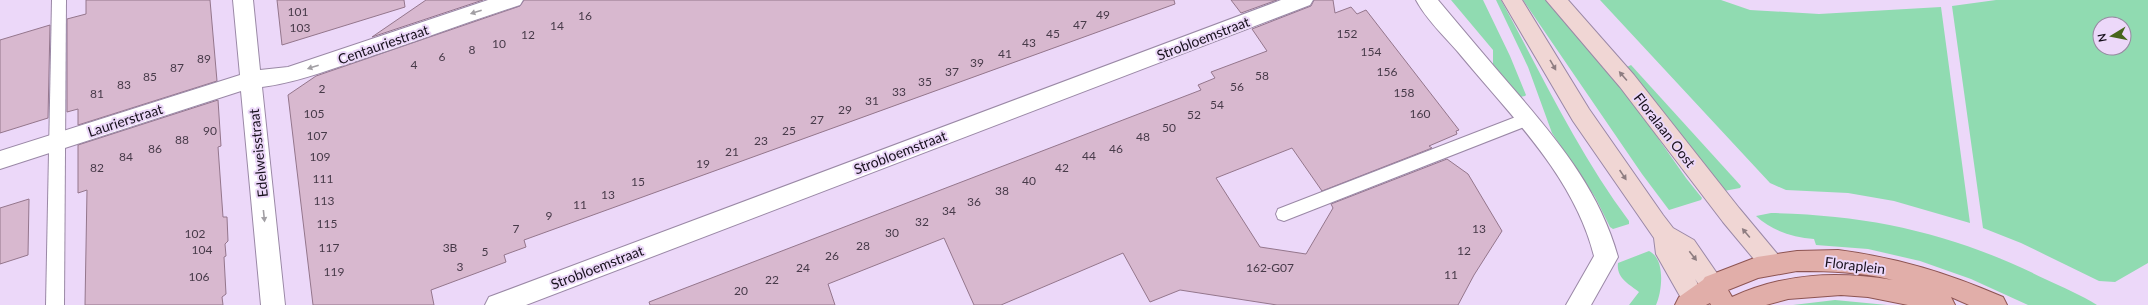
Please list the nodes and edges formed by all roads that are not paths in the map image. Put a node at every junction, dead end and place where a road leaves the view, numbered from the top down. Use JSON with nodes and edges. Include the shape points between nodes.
{"nodes":[{"id":1,"x":59,"y":0,"type":"edge"},
{"id":2,"x":243,"y":0,"type":"edge"},
{"id":3,"x":513,"y":0,"type":"edge"},
{"id":4,"x":1303,"y":0,"type":"edge"},
{"id":5,"x":1426,"y":0,"type":"edge"},
{"id":6,"x":1512,"y":0,"type":"edge"},
{"id":7,"x":1556,"y":0,"type":"edge"},
{"id":8,"x":250,"y":80,"type":"junction"},
{"id":9,"x":1526,"y":119,"type":"junction"},
{"id":10,"x":57,"y":142,"type":"junction"},
{"id":11,"x":0,"y":160,"type":"edge"},
{"id":12,"x":1284,"y":214,"type":"dead end"},
{"id":13,"x":1665,"y":235,"type":"junction"},
{"id":14,"x":1771,"y":263,"type":"junction"},
{"id":15,"x":1718,"y":295,"type":"edge"},
{"id":16,"x":1690,"y":302,"type":"edge"},
{"id":17,"x":55,"y":305,"type":"edge"},
{"id":18,"x":273,"y":305,"type":"edge"},
{"id":19,"x":497,"y":305,"type":"edge"},
{"id":20,"x":1578,"y":305,"type":"edge"},
{"id":21,"x":1740,"y":305,"type":"edge"},
{"id":22,"x":1943,"y":305,"type":"edge"},
{"id":23,"x":1995,"y":305,"type":"edge"}],
"edges":[{"from":1,"to":10,"type":"lane"},
{"from":2,"to":8,"type":"street","name":"Edelweisstraat"},
{"from":3,"to":8,"type":"street","name":"Centauriestraat","one_way":true,"via":[[288,75]]},
{"from":4,"to":19,"type":"street","name":"Strobloemstraat"},
{"from":5,"to":9,"type":"street"},
{"from":6,"to":13,"type":"main road","one_way":true,"via":[[1581,115]]},
{"from":14,"to":7,"type":"main road","name":"Floralaan Oost","one_way":true,"via":[[1627,81]]},
{"from":8,"to":10,"type":"street","name":"Laurierstraat"},
{"from":8,"to":18,"type":"street","name":"Edelweisstraat","one_way":true},
{"from":9,"to":12,"type":"lane"},
{"from":9,"to":20,"type":"street","via":[[1574,183],[1592,212],[1603,238],[1606,257]]},
{"from":10,"to":11,"type":"street","name":"Laurierstraat"},
{"from":10,"to":17,"type":"lane"},
{"from":13,"to":15,"type":"main road","one_way":true,"via":[[1686,247]]},
{"from":13,"to":16,"type":"main road","via":[[1668,254]]},
{"from":14,"to":15,"type":"main road","name":"Floraplein","via":[[1741,271]]},
{"from":14,"to":23,"type":"main road","name":"Floraplein","via":[[1821,260],[1879,266],[1918,275]]},
{"from":15,"to":16,"type":"main road","name":"Floraplein"},
{"from":21,"to":22,"type":"main road","name":"Floraplein","via":[[1778,290],[1836,284],[1891,292]]}]}
